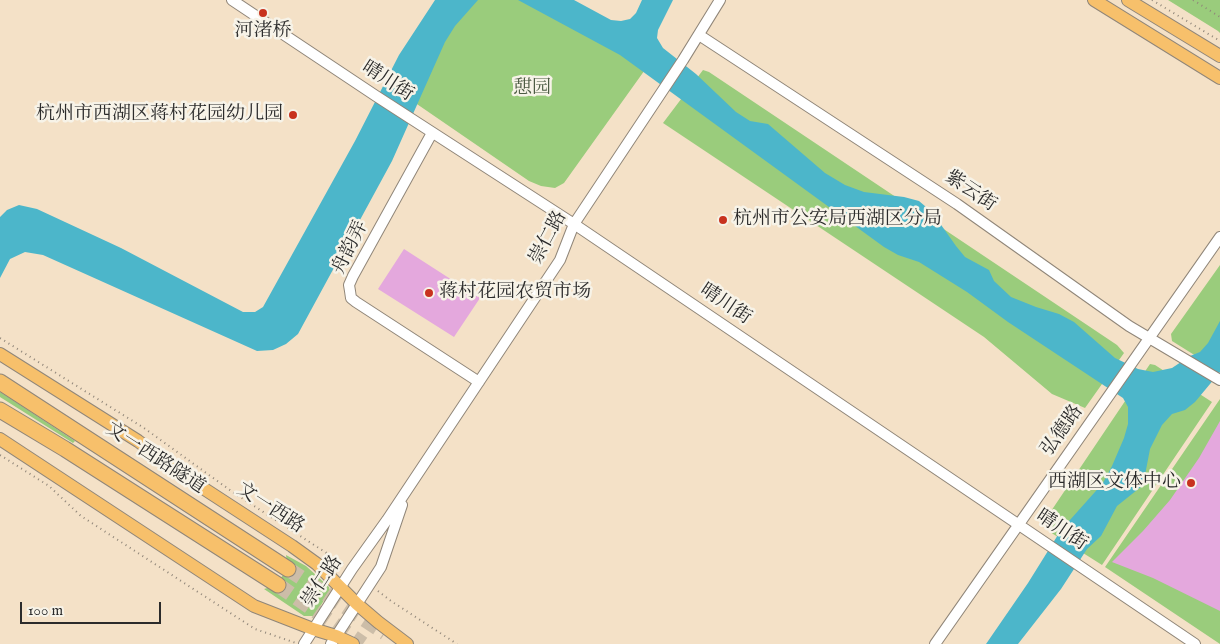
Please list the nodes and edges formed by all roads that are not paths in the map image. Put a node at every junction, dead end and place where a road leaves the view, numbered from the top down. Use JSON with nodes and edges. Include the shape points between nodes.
{"nodes":[{"id":1,"x":232,"y":0,"type":"edge"},
{"id":2,"x":720,"y":0,"type":"edge"},
{"id":3,"x":1094,"y":0,"type":"edge"},
{"id":4,"x":1128,"y":0,"type":"edge"},
{"id":5,"x":699,"y":35,"type":"junction"},
{"id":6,"x":1220,"y":56,"type":"edge"},
{"id":7,"x":1220,"y":78,"type":"edge"},
{"id":8,"x":432,"y":133,"type":"junction"},
{"id":9,"x":574,"y":224,"type":"junction"},
{"id":10,"x":1220,"y":237,"type":"edge"},
{"id":11,"x":1149,"y":338,"type":"junction"},
{"id":12,"x":0,"y":354,"type":"edge"},
{"id":13,"x":1220,"y":380,"type":"edge"},
{"id":14,"x":0,"y":382,"type":"edge"},
{"id":15,"x":478,"y":382,"type":"junction"},
{"id":16,"x":0,"y":410,"type":"edge"},
{"id":17,"x":0,"y":439,"type":"edge"},
{"id":18,"x":407,"y":490,"type":"junction"},
{"id":19,"x":1019,"y":524,"type":"junction"},
{"id":20,"x":288,"y":569,"type":"tunnel mouth"},
{"id":21,"x":278,"y":585,"type":"tunnel mouth"},
{"id":22,"x":340,"y":587,"type":"junction"},
{"id":23,"x":357,"y":604,"type":"junction"},
{"id":24,"x":313,"y":630,"type":"junction"},
{"id":25,"x":333,"y":640,"type":"edge"},
{"id":26,"x":304,"y":644,"type":"edge"},
{"id":27,"x":352,"y":644,"type":"edge"},
{"id":28,"x":408,"y":644,"type":"edge"},
{"id":29,"x":935,"y":644,"type":"edge"},
{"id":30,"x":1195,"y":644,"type":"edge"}],
"edges":[{"from":1,"to":8,"type":"street","name":"晴川街"},
{"from":2,"to":5,"type":"street","name":"崇仁路"},
{"from":3,"to":7,"type":"main road"},
{"from":4,"to":6,"type":"main road"},
{"from":5,"to":9,"type":"street","name":"崇仁路"},
{"from":5,"to":11,"type":"street","name":"紫云街","via":[[956,204]]},
{"from":8,"to":9,"type":"street","name":"晴川街"},
{"from":8,"to":15,"type":"street","name":"舟韵弄","via":[[353,276],[349,285],[351,298]]},
{"from":9,"to":15,"type":"street","name":"崇仁路","via":[[560,260]]},
{"from":9,"to":19,"type":"street","name":"晴川街"},
{"from":10,"to":11,"type":"street","name":"弘德路"},
{"from":11,"to":13,"type":"street","name":"紫云街"},
{"from":11,"to":19,"type":"street","name":"弘德路"},
{"from":12,"to":22,"type":"main road","name":"文一西路","via":[[138,441],[292,546],[318,564]]},
{"from":14,"to":20,"type":"highway","name":"文一西路隧道"},
{"from":15,"to":18,"type":"street","name":"崇仁路"},
{"from":16,"to":21,"type":"highway","name":"文一西路隧道"},
{"from":17,"to":24,"type":"main road","via":[[254,606]]},
{"from":18,"to":22,"type":"street","name":"崇仁路"},
{"from":18,"to":23,"type":"street","name":"崇仁路","via":[[381,567]]},
{"from":19,"to":29,"type":"street","name":"弘德路"},
{"from":19,"to":30,"type":"street","name":"晴川街"},
{"from":22,"to":23,"type":"main road","name":"文一西路"},
{"from":22,"to":24,"type":"street","name":"崇仁路"},
{"from":23,"to":25,"type":"street","name":"崇仁路"},
{"from":23,"to":28,"type":"main road","name":"文一西路"},
{"from":24,"to":25,"type":"main road"},
{"from":24,"to":26,"type":"street","name":"崇仁路"},
{"from":25,"to":27,"type":"main road"}]}
